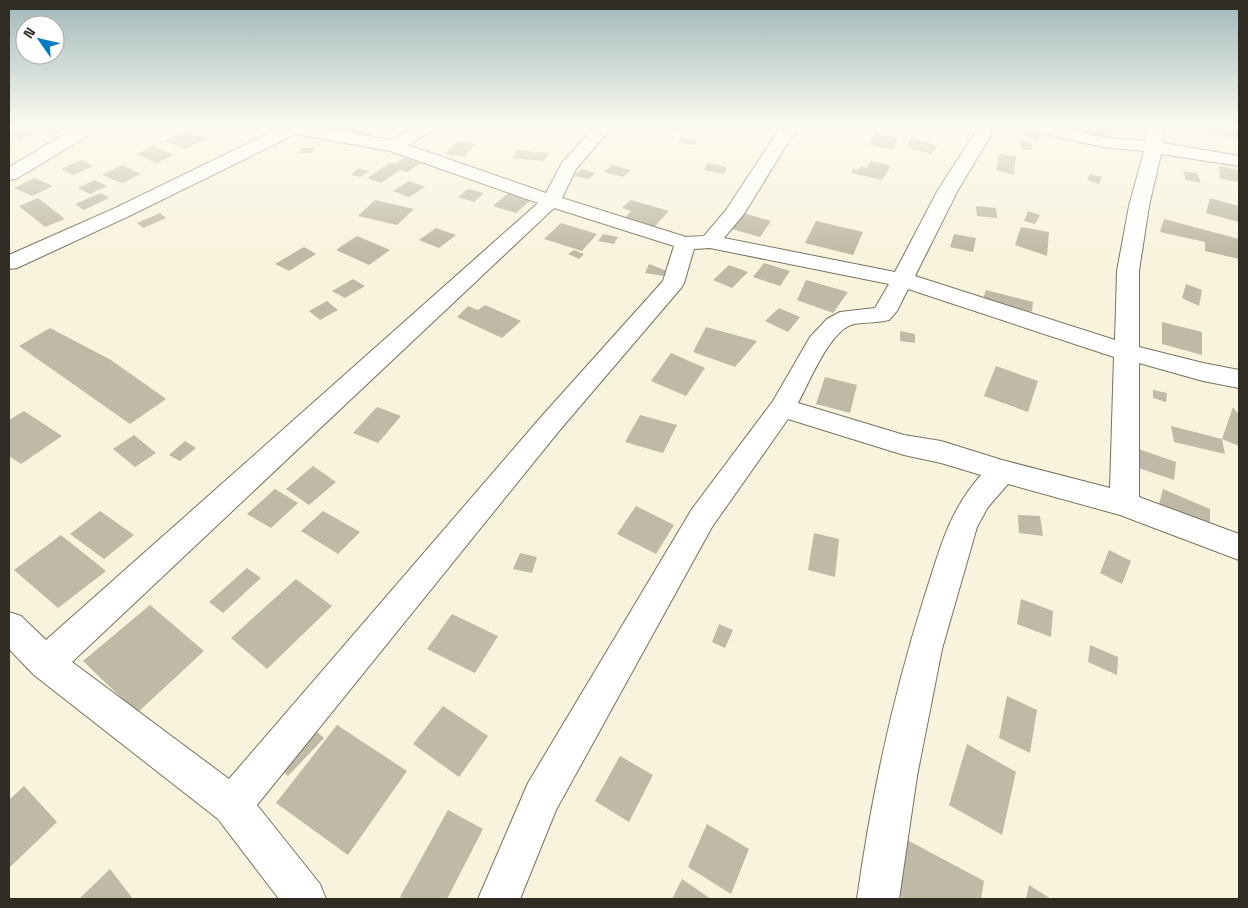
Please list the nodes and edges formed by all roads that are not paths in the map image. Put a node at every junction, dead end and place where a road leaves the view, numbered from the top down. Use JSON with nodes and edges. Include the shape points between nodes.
{"nodes":[{"id":1,"x":22,"y":167,"type":"edge"},
{"id":2,"x":212,"y":167,"type":"edge"},
{"id":3,"x":455,"y":167,"type":"edge"},
{"id":4,"x":568,"y":167,"type":"edge"},
{"id":5,"x":764,"y":167,"type":"edge"},
{"id":6,"x":962,"y":167,"type":"edge"},
{"id":7,"x":1148,"y":167,"type":"edge"},
{"id":8,"x":9,"y":175,"type":"edge"},
{"id":9,"x":550,"y":201,"type":"junction"},
{"id":10,"x":698,"y":243,"type":"junction"},
{"id":11,"x":13,"y":258,"type":"edge"},
{"id":12,"x":903,"y":280,"type":"junction"},
{"id":13,"x":1128,"y":352,"type":"junction"},
{"id":14,"x":1239,"y":379,"type":"edge"},
{"id":15,"x":782,"y":408,"type":"junction"},
{"id":16,"x":1002,"y":471,"type":"junction"},
{"id":17,"x":1124,"y":504,"type":"junction"},
{"id":18,"x":1239,"y":546,"type":"edge"},
{"id":19,"x":9,"y":627,"type":"edge"},
{"id":20,"x":46,"y":663,"type":"junction"},
{"id":21,"x":232,"y":805,"type":"junction"},
{"id":22,"x":305,"y":899,"type":"edge"},
{"id":23,"x":499,"y":899,"type":"edge"},
{"id":24,"x":878,"y":899,"type":"edge"}],
"edges":[{"from":1,"to":8,"type":"street"},
{"from":2,"to":11,"type":"street","via":[[120,213]]},
{"from":3,"to":9,"type":"street"},
{"from":4,"to":9,"type":"street"},
{"from":5,"to":10,"type":"street","via":[[734,214]]},
{"from":6,"to":12,"type":"street"},
{"from":7,"to":13,"type":"street","via":[[1128,271]]},
{"from":9,"to":10,"type":"street"},
{"from":9,"to":20,"type":"street"},
{"from":10,"to":12,"type":"street"},
{"from":10,"to":21,"type":"street","via":[[673,283],[550,424]]},
{"from":12,"to":13,"type":"street"},
{"from":12,"to":15,"type":"street","via":[[881,315],[848,317],[835,324],[818,343]]},
{"from":13,"to":14,"type":"street"},
{"from":13,"to":17,"type":"street"},
{"from":15,"to":16,"type":"street","via":[[904,446],[941,452]]},
{"from":15,"to":23,"type":"street","via":[[702,518],[542,797]]},
{"from":16,"to":17,"type":"street"},
{"from":16,"to":24,"type":"street","via":[[978,499],[963,524],[925,649],[898,776]]},
{"from":17,"to":18,"type":"street"},
{"from":19,"to":20,"type":"street"},
{"from":20,"to":21,"type":"street"},
{"from":21,"to":22,"type":"street"}]}
